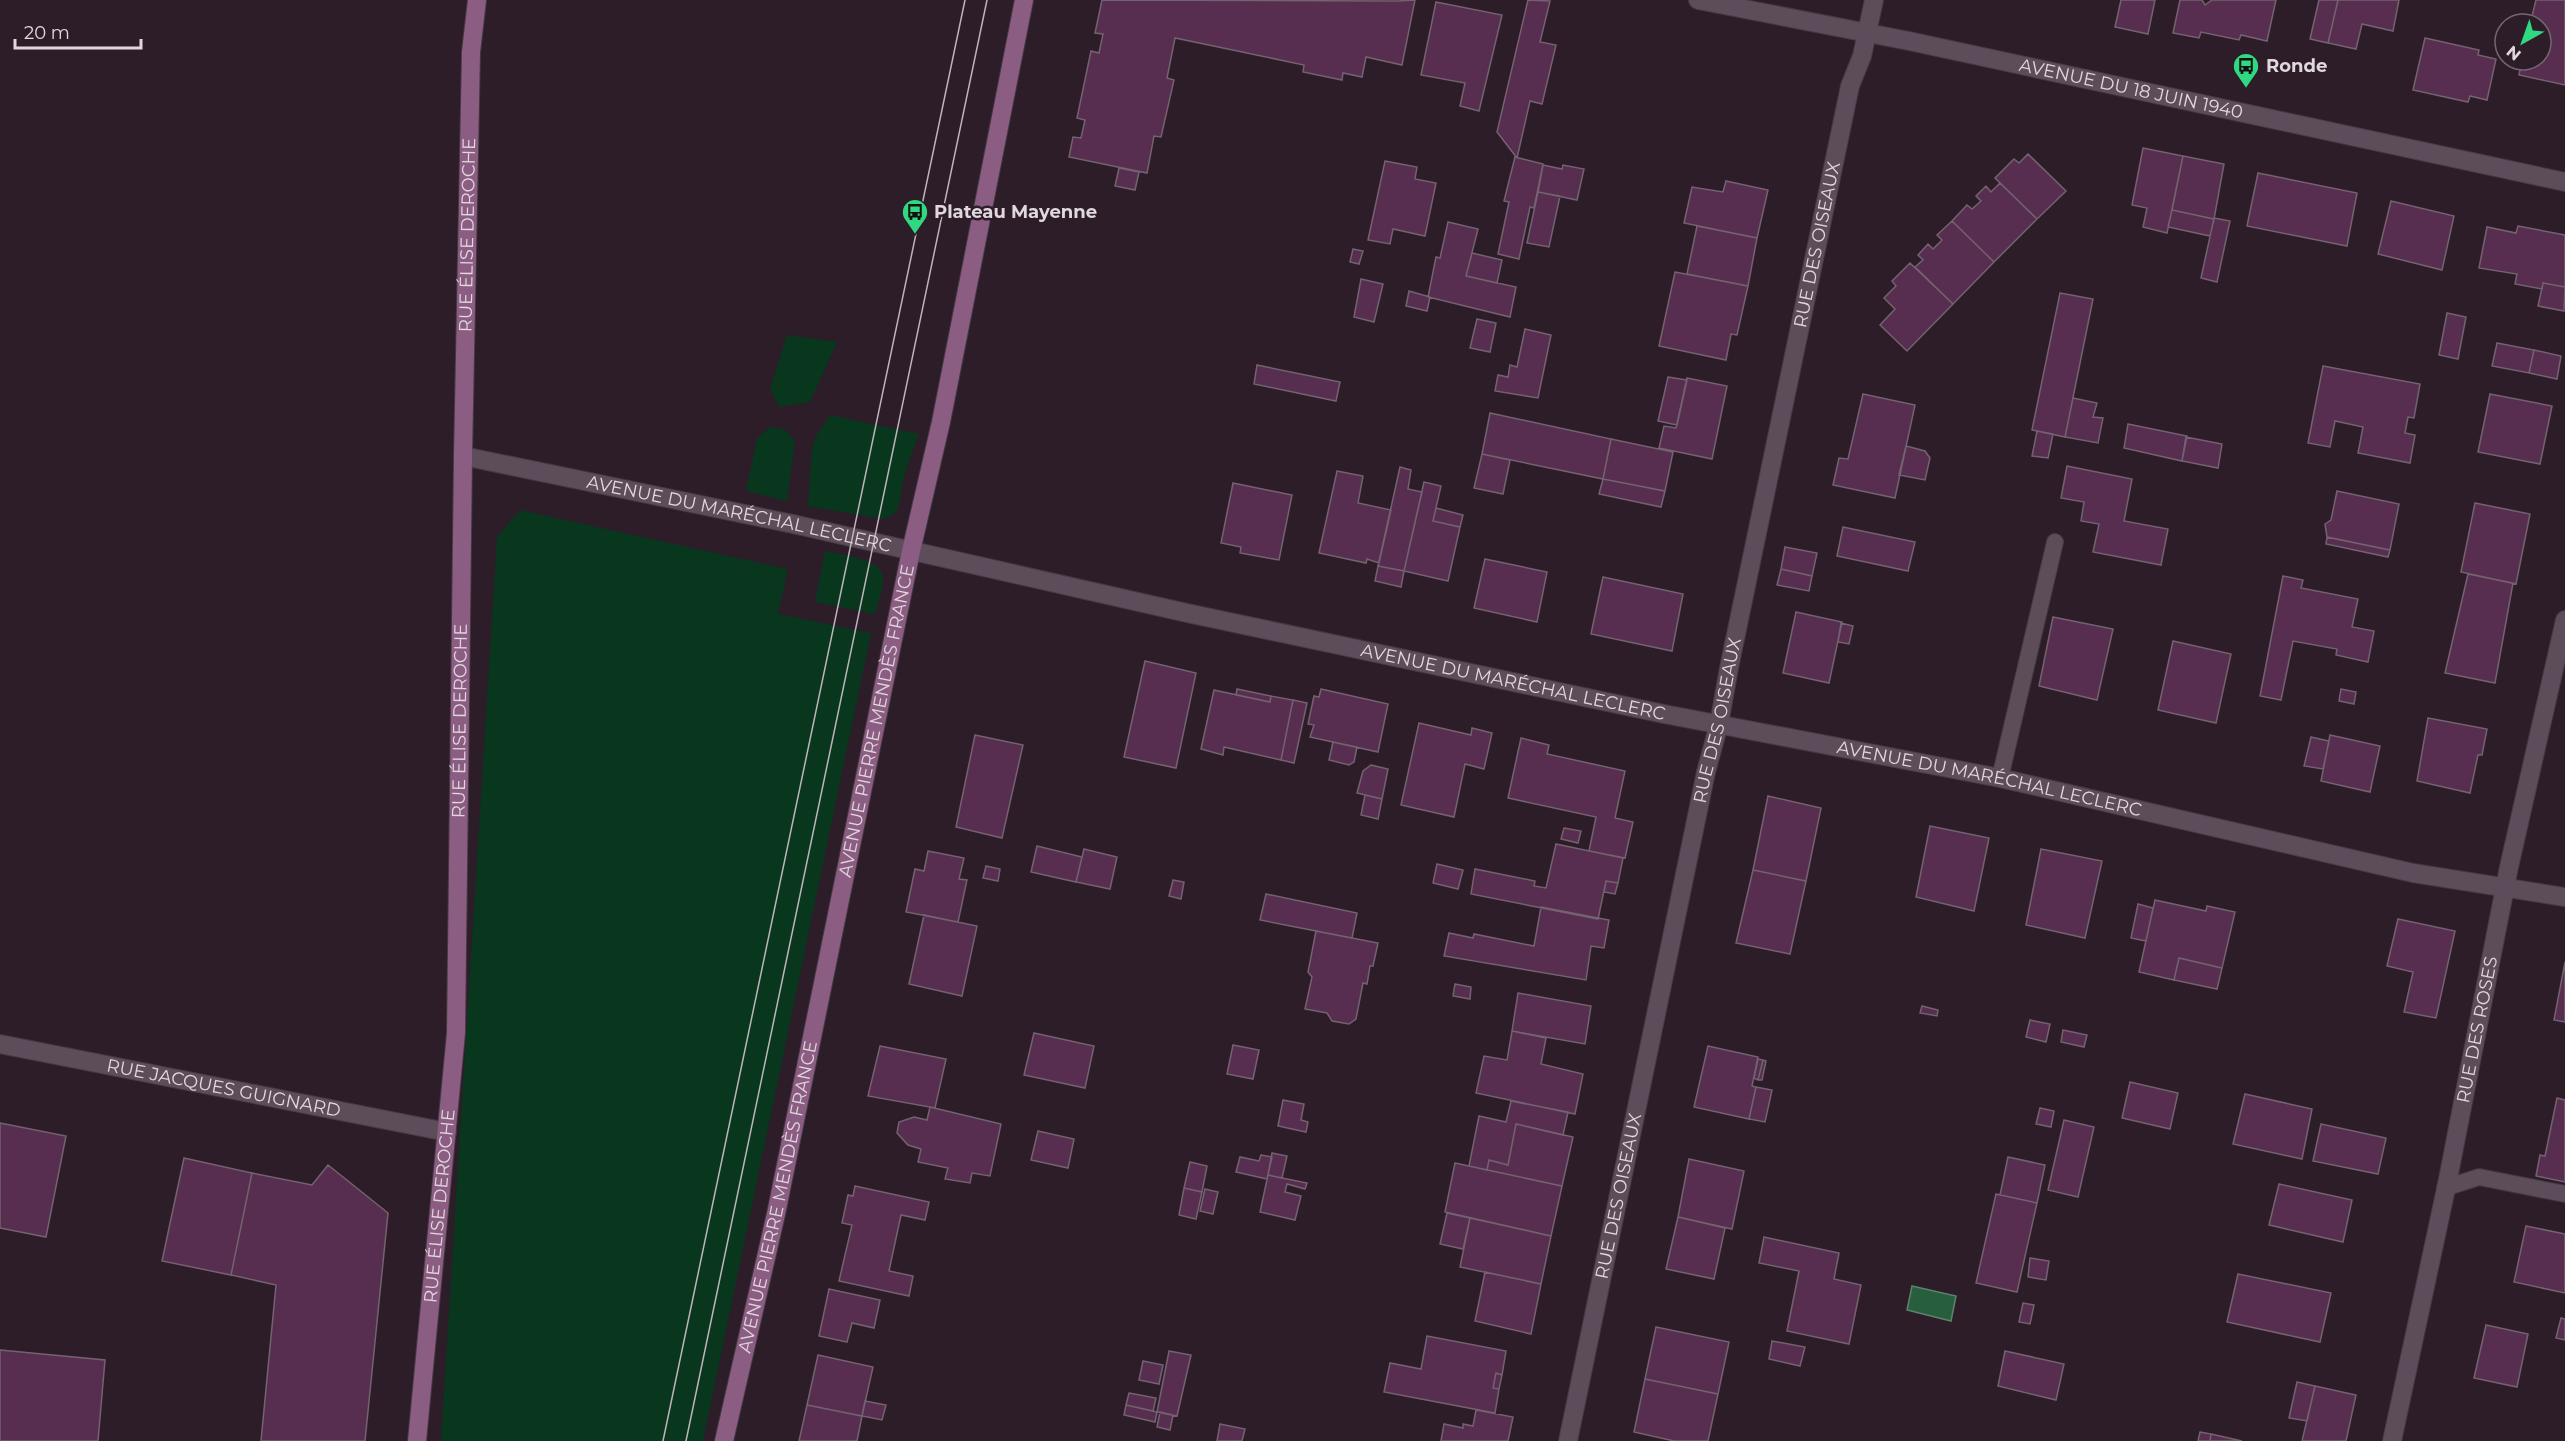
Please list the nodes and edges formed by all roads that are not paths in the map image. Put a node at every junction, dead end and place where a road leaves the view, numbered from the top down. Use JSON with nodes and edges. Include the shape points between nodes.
{"nodes":[{"id":1,"x":477,"y":0,"type":"edge"},
{"id":2,"x":1024,"y":0,"type":"edge"},
{"id":3,"x":1698,"y":0,"type":"edge"},
{"id":4,"x":1874,"y":0,"type":"edge"},
{"id":5,"x":1867,"y":34,"type":"junction"},
{"id":6,"x":2565,"y":182,"type":"edge"},
{"id":7,"x":463,"y":456,"type":"junction"},
{"id":8,"x":2055,"y":542,"type":"dead end"},
{"id":9,"x":911,"y":551,"type":"junction"},
{"id":10,"x":2565,"y":620,"type":"edge"},
{"id":11,"x":1719,"y":724,"type":"junction"},
{"id":12,"x":2000,"y":778,"type":"junction"},
{"id":13,"x":2505,"y":888,"type":"junction"},
{"id":14,"x":2565,"y":897,"type":"edge"},
{"id":15,"x":0,"y":1044,"type":"edge"},
{"id":16,"x":447,"y":1132,"type":"junction"},
{"id":17,"x":2445,"y":1188,"type":"junction"},
{"id":18,"x":2565,"y":1194,"type":"edge"},
{"id":19,"x":417,"y":1441,"type":"edge"},
{"id":20,"x":724,"y":1441,"type":"edge"},
{"id":21,"x":1568,"y":1441,"type":"edge"},
{"id":22,"x":2392,"y":1441,"type":"edge"}],
"edges":[{"from":1,"to":7,"type":"main road","name":"RUE ÉLISE DEROCHE","via":[[471,52]]},
{"from":2,"to":9,"type":"main road","name":"AVENUE PIERRE MENDÈS FRANCE","via":[[941,422]]},
{"from":3,"to":5,"type":"street","name":"AVENUE DU 18 JUIN 1940"},
{"from":4,"to":5,"type":"street","name":"RUE DES OISEAUX"},
{"from":5,"to":6,"type":"street","name":"AVENUE DU 18 JUIN 1940"},
{"from":5,"to":11,"type":"street","name":"RUE DES OISEAUX","via":[[1850,86]]},
{"from":7,"to":9,"type":"street","name":"AVENUE DU MARÉCHAL LECLERC"},
{"from":7,"to":16,"type":"main road","name":"RUE ÉLISE DEROCHE","via":[[456,1021]]},
{"from":8,"to":12,"type":"lane"},
{"from":9,"to":11,"type":"street","name":"AVENUE DU MARÉCHAL LECLERC"},
{"from":9,"to":20,"type":"main road","name":"AVENUE PIERRE MENDÈS FRANCE","via":[[776,1214]]},
{"from":10,"to":13,"type":"street","name":"RUE DES ROSES"},
{"from":11,"to":12,"type":"street","name":"AVENUE DU MARÉCHAL LECLERC"},
{"from":11,"to":21,"type":"street","name":"RUE DES OISEAUX"},
{"from":12,"to":13,"type":"street","name":"AVENUE DU MARÉCHAL LECLERC","via":[[2414,873]]},
{"from":13,"to":14,"type":"street","name":"AVENUE DU MARÉCHAL LECLERC"},
{"from":13,"to":17,"type":"street","name":"RUE DES ROSES"},
{"from":15,"to":16,"type":"street","name":"RUE JACQUES GUIGNARD"},
{"from":16,"to":19,"type":"main road","name":"RUE ÉLISE DEROCHE"},
{"from":17,"to":18,"type":"lane","via":[[2479,1177]]},
{"from":17,"to":22,"type":"street","name":"RUE DES ROSES"}]}
